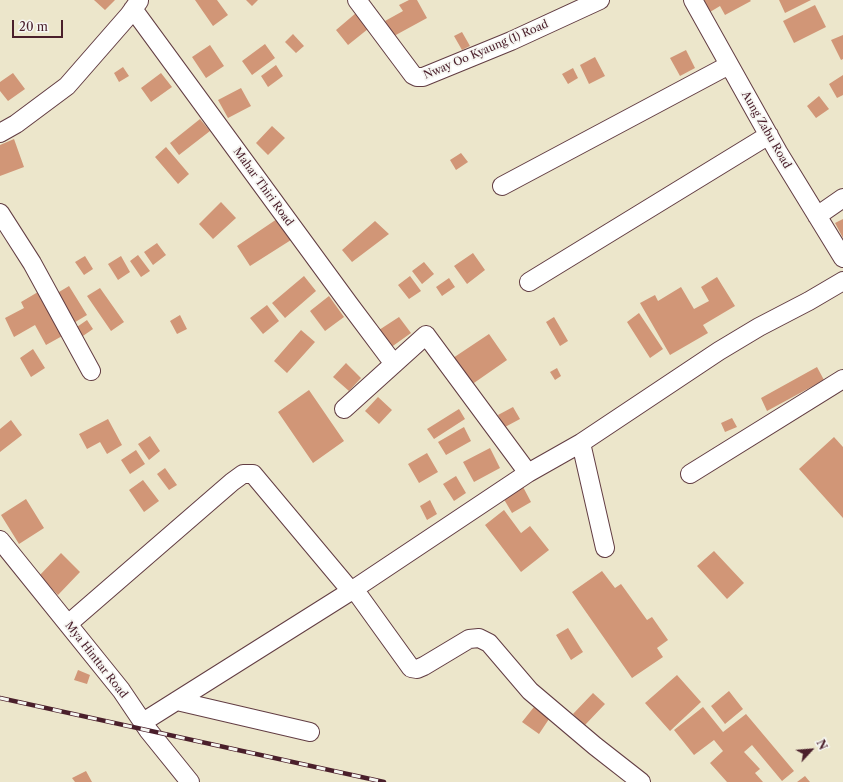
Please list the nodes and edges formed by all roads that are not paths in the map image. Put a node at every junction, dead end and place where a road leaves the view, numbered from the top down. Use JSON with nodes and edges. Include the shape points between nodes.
{"nodes":[{"id":1,"x":357,"y":0,"type":"edge"},
{"id":2,"x":600,"y":0,"type":"edge"},
{"id":3,"x":693,"y":0,"type":"edge"},
{"id":4,"x":136,"y":3,"type":"edge"},
{"id":5,"x":729,"y":65,"type":"junction"},
{"id":6,"x":0,"y":133,"type":"edge"},
{"id":7,"x":769,"y":135,"type":"junction"},
{"id":8,"x":502,"y":186,"type":"dead end"},
{"id":9,"x":843,"y":198,"type":"edge"},
{"id":10,"x":0,"y":213,"type":"edge"},
{"id":11,"x":817,"y":216,"type":"junction"},
{"id":12,"x":843,"y":258,"type":"edge"},
{"id":13,"x":843,"y":281,"type":"edge"},
{"id":14,"x":529,"y":282,"type":"dead end"},
{"id":15,"x":394,"y":364,"type":"junction"},
{"id":16,"x":90,"y":371,"type":"dead end"},
{"id":17,"x":843,"y":379,"type":"edge"},
{"id":18,"x":344,"y":409,"type":"dead end"},
{"id":19,"x":581,"y":443,"type":"junction"},
{"id":20,"x":528,"y":473,"type":"junction"},
{"id":21,"x":690,"y":474,"type":"dead end"},
{"id":22,"x":0,"y":540,"type":"edge"},
{"id":23,"x":605,"y":548,"type":"dead end"},
{"id":24,"x":351,"y":591,"type":"junction"},
{"id":25,"x":68,"y":624,"type":"junction"},
{"id":26,"x":177,"y":701,"type":"junction"},
{"id":27,"x":143,"y":722,"type":"junction"},
{"id":28,"x":310,"y":732,"type":"dead end"},
{"id":29,"x":190,"y":782,"type":"edge"},
{"id":30,"x":641,"y":782,"type":"edge"}],
"edges":[{"from":1,"to":2,"type":"street","name":"Nway Oo Kyaung (1) Road","via":[[412,75],[418,77],[511,41]]},
{"from":3,"to":5,"type":"street","name":"Aung Zabu Road"},
{"from":4,"to":6,"type":"street","via":[[129,15],[67,86]]},
{"from":4,"to":15,"type":"street","name":"Mahar Thiri Road"},
{"from":5,"to":7,"type":"street","name":"Aung Zabu Road"},
{"from":5,"to":8,"type":"street"},
{"from":7,"to":11,"type":"street","name":"Aung Zabu Road"},
{"from":7,"to":14,"type":"street"},
{"from":9,"to":11,"type":"street"},
{"from":10,"to":16,"type":"street","via":[[32,263]]},
{"from":11,"to":12,"type":"street","name":"Aung Zabu Road"},
{"from":13,"to":19,"type":"street","via":[[719,351]]},
{"from":15,"to":18,"type":"street"},
{"from":15,"to":20,"type":"street","via":[[426,335]]},
{"from":17,"to":21,"type":"street"},
{"from":19,"to":20,"type":"street"},
{"from":19,"to":23,"type":"street"},
{"from":20,"to":24,"type":"street"},
{"from":22,"to":25,"type":"street","name":"Mya Hinttar Road"},
{"from":24,"to":25,"type":"street","via":[[253,474],[243,474]]},
{"from":24,"to":26,"type":"street"},
{"from":24,"to":30,"type":"street","via":[[357,593],[411,668],[424,666],[469,639],[479,638],[489,643],[530,691]]},
{"from":25,"to":27,"type":"street","name":"Mya Hinttar Road"},
{"from":26,"to":27,"type":"street"},
{"from":26,"to":28,"type":"street"},
{"from":27,"to":29,"type":"street","name":"Mya Hinttar Road"}]}
